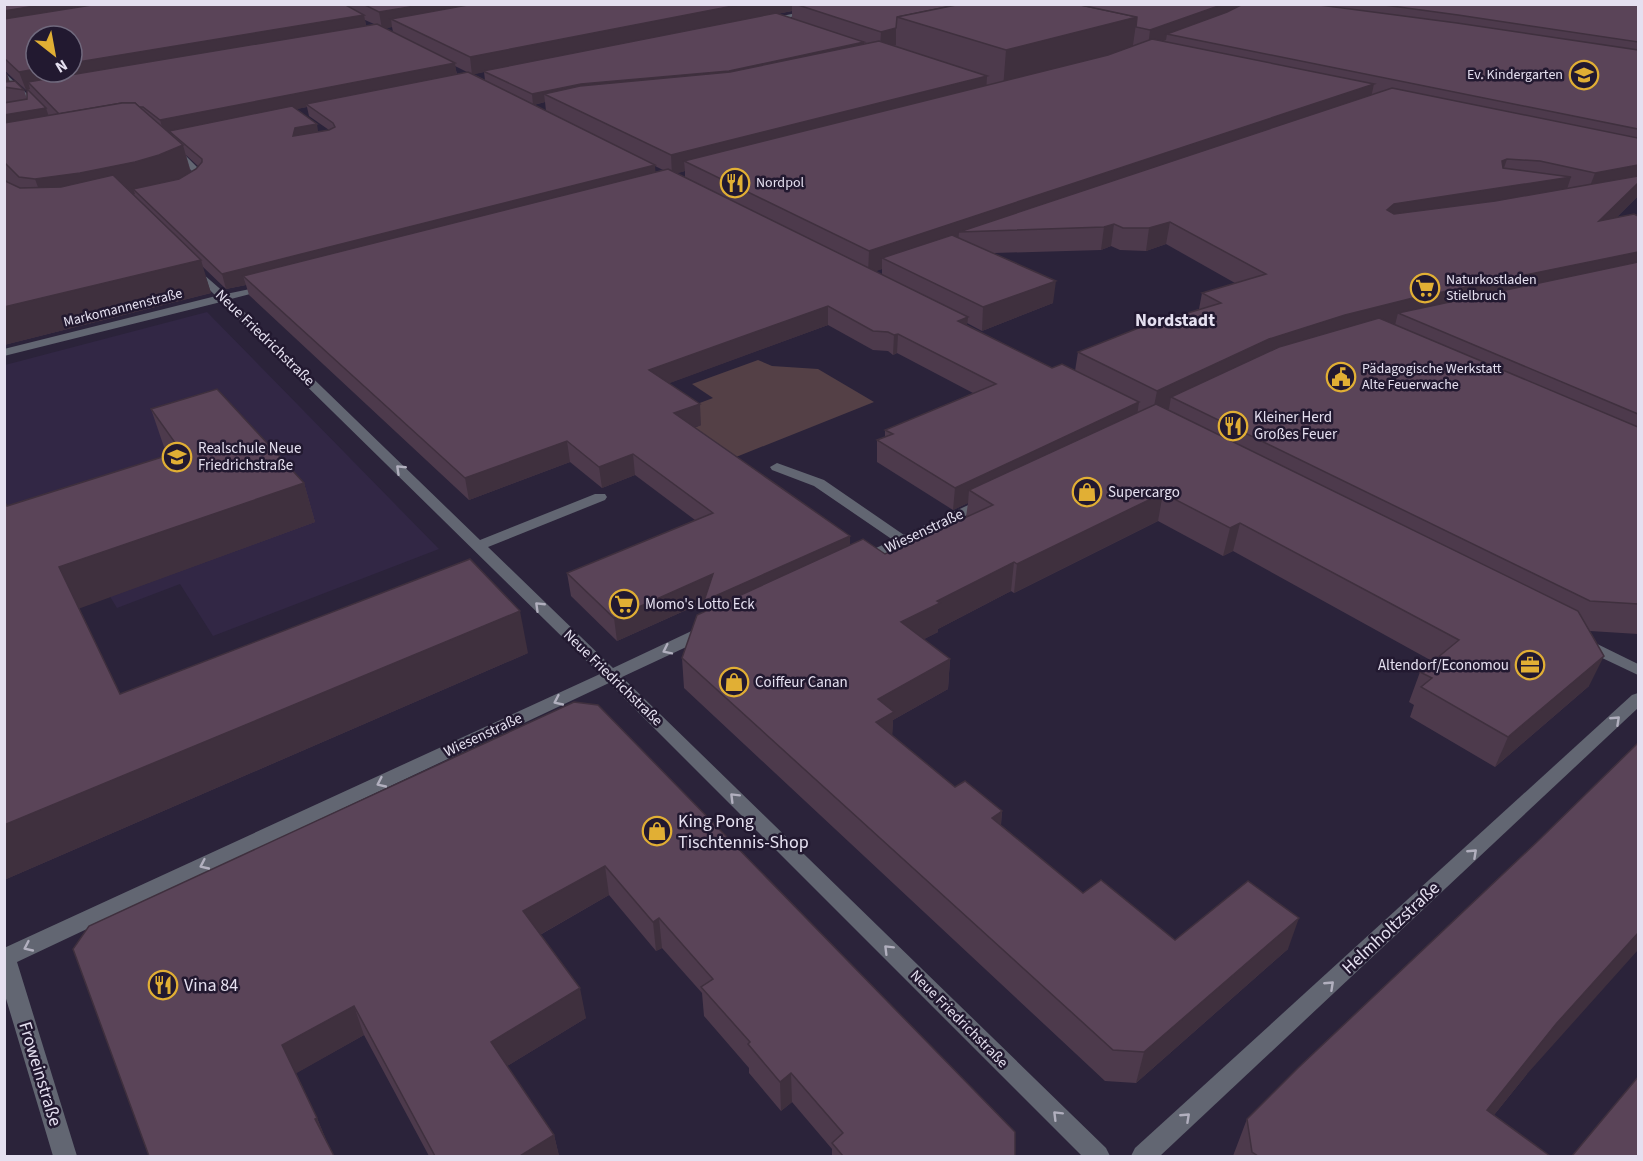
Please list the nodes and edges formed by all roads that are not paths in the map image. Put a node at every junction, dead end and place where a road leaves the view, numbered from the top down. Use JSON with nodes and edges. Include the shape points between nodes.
{"nodes":[{"id":1,"x":849,"y":4,"type":"edge"},
{"id":2,"x":775,"y":18,"type":"junction"},
{"id":3,"x":762,"y":21,"type":"edge"},
{"id":4,"x":796,"y":25,"type":"edge"},
{"id":5,"x":4,"y":74,"type":"edge"},
{"id":6,"x":36,"y":93,"type":"edge"},
{"id":7,"x":25,"y":94,"type":"junction"},
{"id":8,"x":15,"y":96,"type":"edge"},
{"id":9,"x":49,"y":121,"type":"edge"},
{"id":10,"x":164,"y":140,"type":"edge"},
{"id":11,"x":184,"y":186,"type":"edge"},
{"id":12,"x":190,"y":265,"type":"edge"},
{"id":13,"x":280,"y":283,"type":"edge"},
{"id":14,"x":223,"y":298,"type":"junction"},
{"id":15,"x":4,"y":354,"type":"edge"},
{"id":16,"x":777,"y":467,"type":"dead end"},
{"id":17,"x":1001,"y":495,"type":"edge"},
{"id":18,"x":600,"y":496,"type":"dead end"},
{"id":19,"x":904,"y":541,"type":"junction"},
{"id":20,"x":478,"y":546,"type":"junction"},
{"id":21,"x":851,"y":565,"type":"edge"},
{"id":22,"x":723,"y":624,"type":"edge"},
{"id":23,"x":1575,"y":638,"type":"edge"},
{"id":24,"x":1638,"y":670,"type":"edge"},
{"id":25,"x":611,"y":676,"type":"junction"},
{"id":26,"x":1638,"y":699,"type":"edge"},
{"id":27,"x":4,"y":958,"type":"edge"},
{"id":28,"x":65,"y":1156,"type":"edge"},
{"id":29,"x":1098,"y":1156,"type":"edge"},
{"id":30,"x":1143,"y":1156,"type":"edge"}],
"edges":[{"from":1,"to":2,"type":"street"},
{"from":2,"to":3,"type":"street"},
{"from":2,"to":4,"type":"street"},
{"from":5,"to":7,"type":"street"},
{"from":6,"to":7,"type":"street"},
{"from":7,"to":8,"type":"street"},
{"from":7,"to":9,"type":"street"},
{"from":10,"to":11,"type":"street","via":[[200,174],[195,182]]},
{"from":12,"to":14,"type":"street","name":"Neue Friedrichstraße"},
{"from":13,"to":14,"type":"street","name":"Markomannenstraße"},
{"from":14,"to":15,"type":"street","name":"Markomannenstraße"},
{"from":20,"to":14,"type":"street","name":"Neue Friedrichstraße","one_way":true},
{"from":16,"to":19,"type":"street","via":[[819,483]]},
{"from":17,"to":19,"type":"street","name":"Wiesenstraße"},
{"from":18,"to":20,"type":"street"},
{"from":19,"to":21,"type":"street","name":"Wiesenstraße"},
{"from":25,"to":20,"type":"street","name":"Neue Friedrichstraße","one_way":true},
{"from":22,"to":25,"type":"street","name":"Wiesenstraße","one_way":true},
{"from":23,"to":24,"type":"street"},
{"from":25,"to":27,"type":"street","name":"Wiesenstraße","one_way":true},
{"from":29,"to":25,"type":"street","name":"Neue Friedrichstraße","one_way":true},
{"from":30,"to":26,"type":"street","name":"Helmholtzstraße","one_way":true},
{"from":27,"to":28,"type":"street","name":"Froweinstraße"}]}
